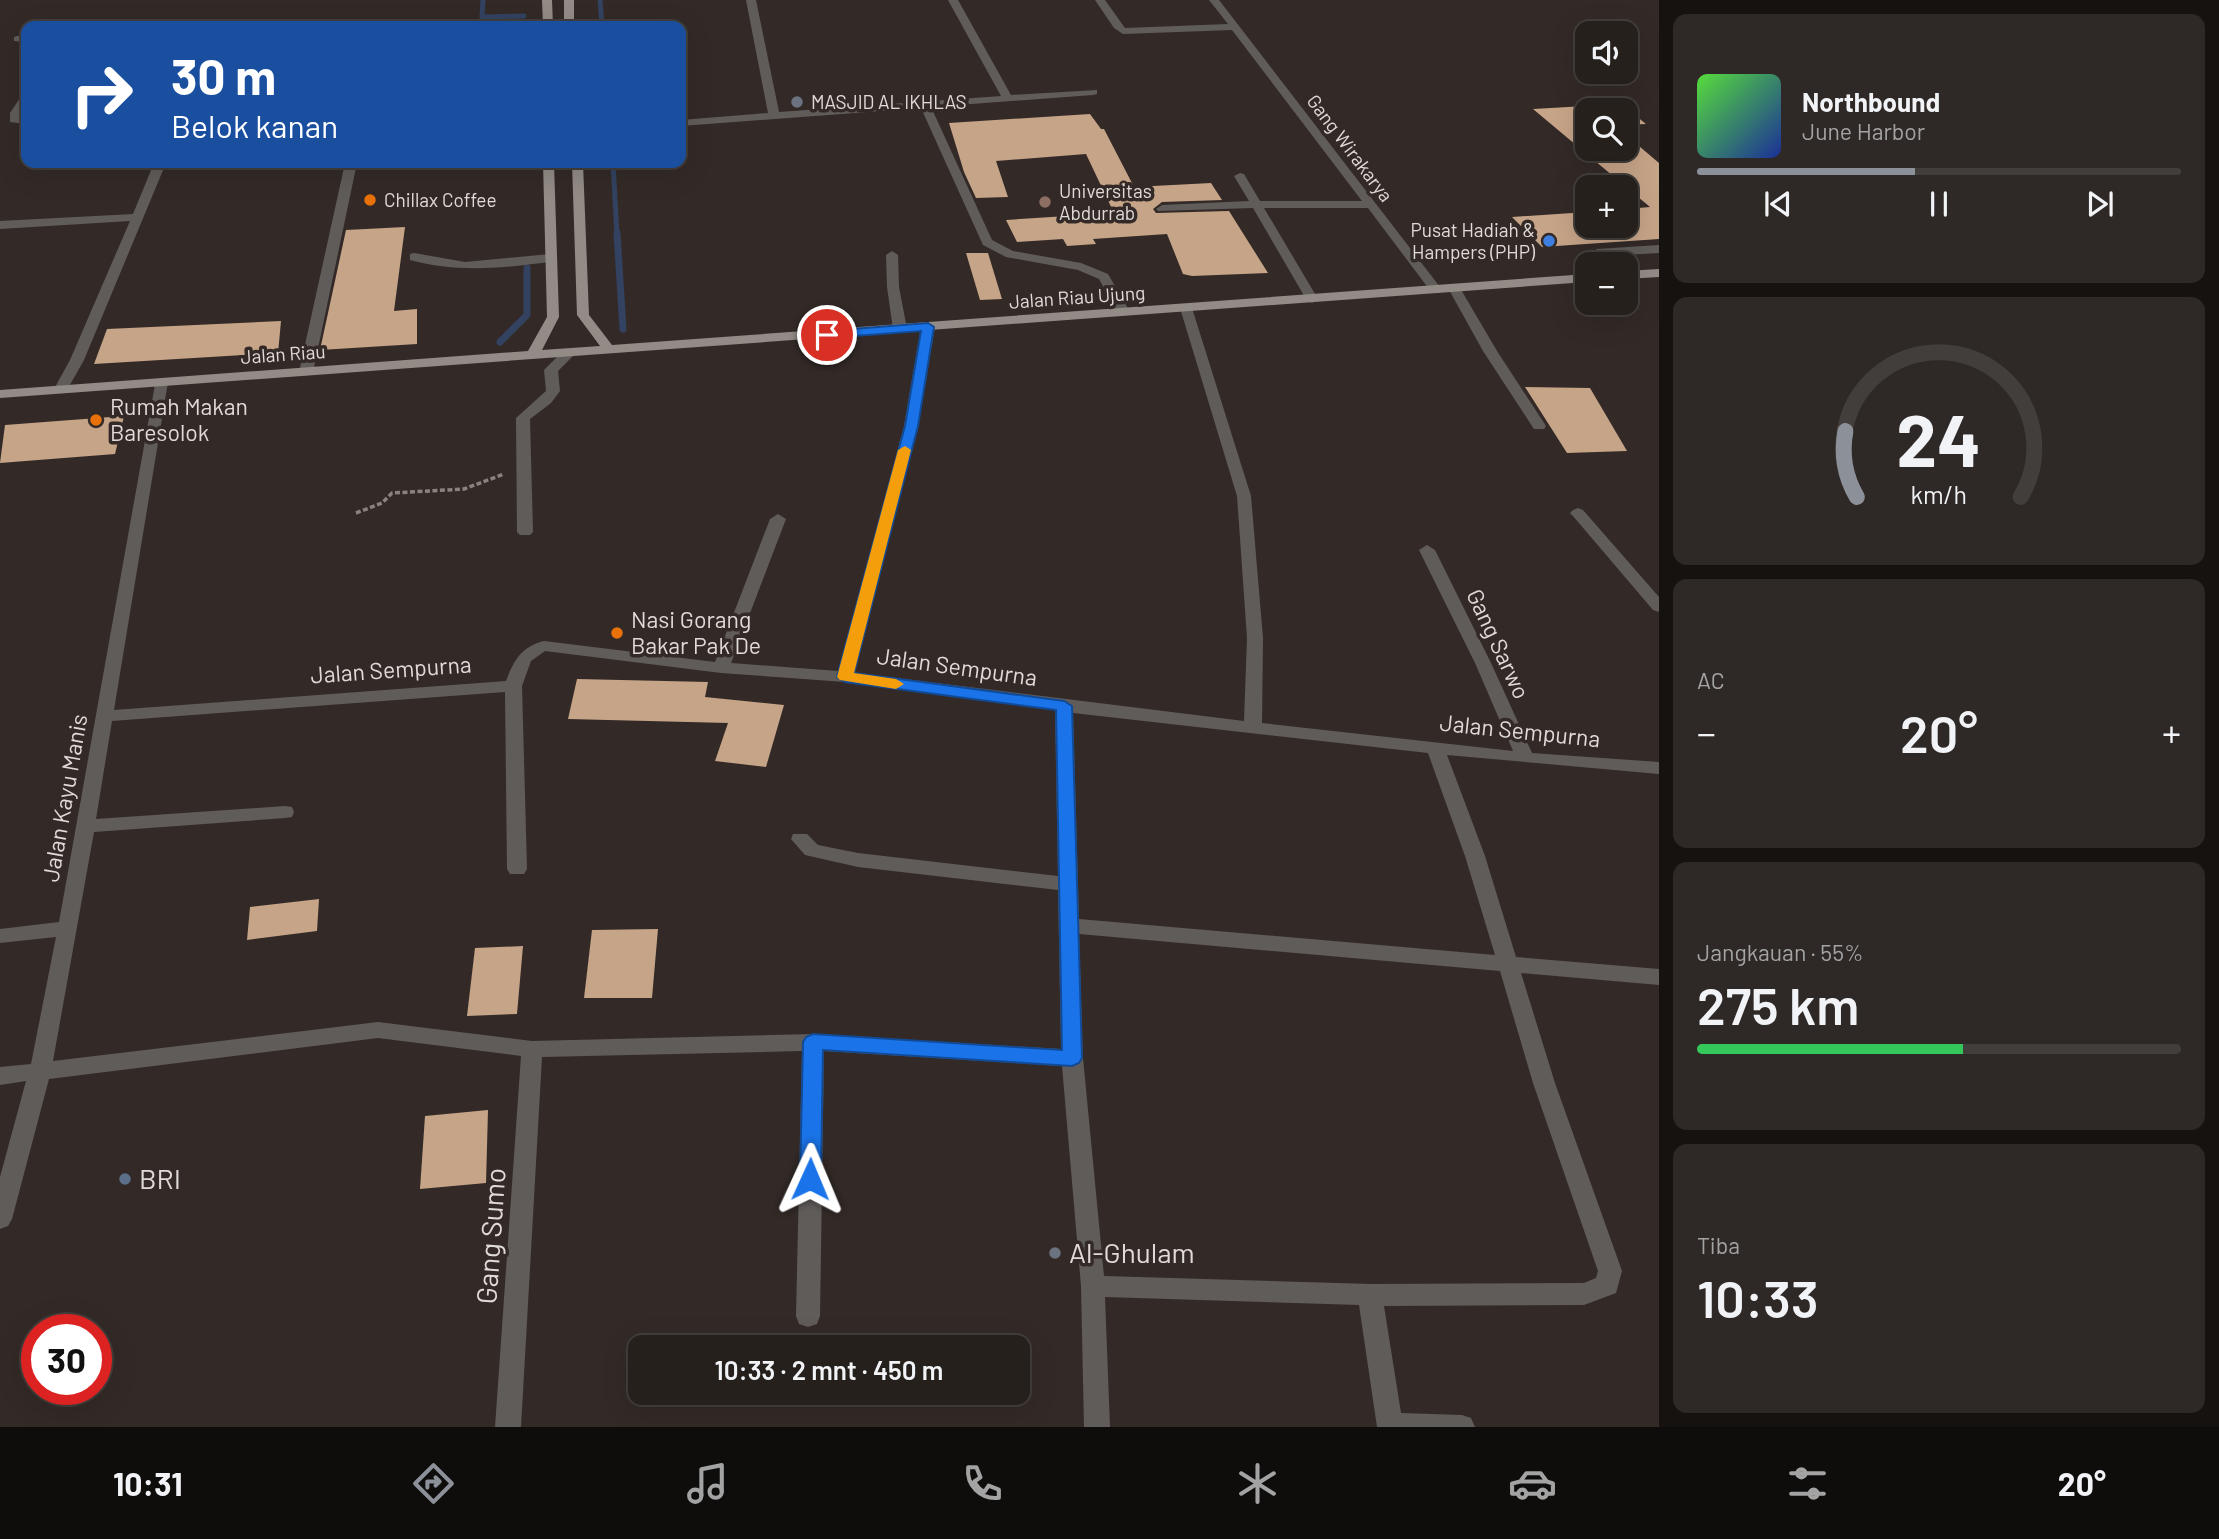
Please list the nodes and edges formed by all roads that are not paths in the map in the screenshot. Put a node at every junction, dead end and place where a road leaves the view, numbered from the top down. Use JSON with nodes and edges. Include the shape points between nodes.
{"nodes":[{"id":1,"x":547,"y":0,"type":"edge"},
{"id":2,"x":569,"y":0,"type":"edge"},
{"id":3,"x":751,"y":0,"type":"edge"},
{"id":4,"x":953,"y":0,"type":"edge"},
{"id":5,"x":1100,"y":0,"type":"edge"},
{"id":6,"x":1214,"y":0,"type":"edge"},
{"id":7,"x":548,"y":21,"type":"edge"},
{"id":8,"x":569,"y":21,"type":"edge"},
{"id":9,"x":1236,"y":27,"type":"junction"},
{"id":10,"x":1093,"y":92,"type":"dead end"},
{"id":11,"x":1007,"y":98,"type":"junction"},
{"id":12,"x":21,"y":104,"type":"edge"},
{"id":13,"x":924,"y":104,"type":"junction"},
{"id":14,"x":774,"y":116,"type":"junction"},
{"id":15,"x":21,"y":121,"type":"edge"},
{"id":16,"x":686,"y":123,"type":"edge"},
{"id":17,"x":158,"y":168,"type":"edge"},
{"id":18,"x":350,"y":168,"type":"edge"},
{"id":19,"x":548,"y":168,"type":"edge"},
{"id":20,"x":577,"y":168,"type":"edge"},
{"id":21,"x":1240,"y":176,"type":"dead end"},
{"id":22,"x":1258,"y":204,"type":"junction"},
{"id":23,"x":1371,"y":205,"type":"junction"},
{"id":24,"x":1162,"y":209,"type":"dead end"},
{"id":25,"x":137,"y":217,"type":"junction"},
{"id":26,"x":0,"y":225,"type":"edge"},
{"id":27,"x":1659,"y":249,"type":"edge"},
{"id":28,"x":1612,"y":252,"type":"edge"},
{"id":29,"x":892,"y":256,"type":"dead end"},
{"id":30,"x":415,"y":257,"type":"dead end"},
{"id":31,"x":550,"y":257,"type":"junction"},
{"id":32,"x":1659,"y":273,"type":"edge"},
{"id":33,"x":1638,"y":274,"type":"edge"},
{"id":34,"x":1575,"y":279,"type":"edge"},
{"id":35,"x":1454,"y":288,"type":"junction"},
{"id":36,"x":1436,"y":290,"type":"junction"},
{"id":37,"x":1312,"y":299,"type":"junction"},
{"id":38,"x":1186,"y":308,"type":"junction"},
{"id":39,"x":1124,"y":312,"type":"junction"},
{"id":40,"x":928,"y":327,"type":"junction"},
{"id":41,"x":900,"y":329,"type":"junction"},
{"id":42,"x":610,"y":351,"type":"junction"},
{"id":43,"x":569,"y":353,"type":"junction"},
{"id":44,"x":532,"y":356,"type":"junction"},
{"id":45,"x":306,"y":372,"type":"junction"},
{"id":46,"x":160,"y":382,"type":"junction"},
{"id":47,"x":61,"y":389,"type":"junction"},
{"id":48,"x":1,"y":396,"type":"edge"},
{"id":49,"x":1539,"y":426,"type":"dead end"},
{"id":50,"x":1578,"y":513,"type":"dead end"},
{"id":51,"x":778,"y":519,"type":"dead end"},
{"id":52,"x":525,"y":532,"type":"dead end"},
{"id":53,"x":1427,"y":550,"type":"dead end"},
{"id":54,"x":1659,"y":607,"type":"edge"},
{"id":55,"x":721,"y":668,"type":"junction"},
{"id":56,"x":845,"y":677,"type":"junction"},
{"id":57,"x":513,"y":685,"type":"junction"},
{"id":58,"x":1064,"y":706,"type":"junction"},
{"id":59,"x":104,"y":716,"type":"junction"},
{"id":60,"x":1253,"y":726,"type":"junction"},
{"id":61,"x":1435,"y":747,"type":"junction"},
{"id":62,"x":1525,"y":758,"type":"junction"},
{"id":63,"x":1659,"y":768,"type":"edge"},
{"id":64,"x":285,"y":812,"type":"dead end"},
{"id":65,"x":85,"y":826,"type":"junction"},
{"id":66,"x":800,"y":839,"type":"dead end"},
{"id":67,"x":517,"y":869,"type":"dead end"},
{"id":68,"x":1070,"y":884,"type":"junction"},
{"id":69,"x":1070,"y":926,"type":"junction"},
{"id":70,"x":68,"y":928,"type":"junction"},
{"id":71,"x":0,"y":936,"type":"edge"},
{"id":72,"x":1506,"y":964,"type":"junction"},
{"id":73,"x":1659,"y":977,"type":"edge"},
{"id":74,"x":813,"y":1042,"type":"junction"},
{"id":75,"x":532,"y":1049,"type":"junction"},
{"id":76,"x":1072,"y":1058,"type":"junction"},
{"id":77,"x":40,"y":1071,"type":"junction"},
{"id":78,"x":0,"y":1076,"type":"edge"},
{"id":79,"x":0,"y":1219,"type":"edge"},
{"id":80,"x":1093,"y":1286,"type":"junction"},
{"id":81,"x":1370,"y":1295,"type":"junction"},
{"id":82,"x":808,"y":1316,"type":"dead end"},
{"id":83,"x":1390,"y":1426,"type":"edge"},
{"id":84,"x":508,"y":1427,"type":"edge"},
{"id":85,"x":1097,"y":1427,"type":"edge"},
{"id":86,"x":1462,"y":1427,"type":"edge"}],
"edges":[{"from":1,"to":7,"type":"main road"},
{"from":2,"to":8,"type":"main road"},
{"from":3,"to":14,"type":"street"},
{"from":4,"to":11,"type":"street"},
{"from":5,"to":9,"type":"street","via":[[1123,31]]},
{"from":6,"to":9,"type":"street","name":"Gang Wirakarya"},
{"from":9,"to":23,"type":"street","name":"Gang Wirakarya"},
{"from":10,"to":11,"type":"street"},
{"from":11,"to":13,"type":"street"},
{"from":12,"to":15,"type":"street","via":[[14,120]]},
{"from":13,"to":14,"type":"street"},
{"from":13,"to":39,"type":"street","via":[[987,242],[1010,254],[1104,277]]},
{"from":14,"to":16,"type":"street"},
{"from":17,"to":25,"type":"street"},
{"from":18,"to":45,"type":"street"},
{"from":19,"to":31,"type":"main road"},
{"from":20,"to":42,"type":"main road","via":[[583,315]]},
{"from":21,"to":22,"type":"street"},
{"from":22,"to":23,"type":"street"},
{"from":22,"to":24,"type":"street"},
{"from":22,"to":37,"type":"street"},
{"from":23,"to":36,"type":"street","name":"Gang Wirakarya"},
{"from":25,"to":26,"type":"street"},
{"from":25,"to":47,"type":"street"},
{"from":27,"to":28,"type":"street"},
{"from":29,"to":41,"type":"street"},
{"from":30,"to":31,"type":"street","via":[[437,265],[489,265]]},
{"from":31,"to":44,"type":"main road","via":[[553,317]]},
{"from":32,"to":33,"type":"main road"},
{"from":34,"to":35,"type":"main road","name":"Jalan Riau Ujung"},
{"from":35,"to":36,"type":"main road","name":"Jalan Riau Ujung"},
{"from":35,"to":49,"type":"street"},
{"from":36,"to":37,"type":"main road","name":"Jalan Riau Ujung"},
{"from":37,"to":38,"type":"main road","name":"Jalan Riau Ujung"},
{"from":38,"to":39,"type":"main road","name":"Jalan Riau Ujung"},
{"from":38,"to":60,"type":"street","via":[[1244,496],[1255,638]]},
{"from":39,"to":40,"type":"main road","name":"Jalan Riau Ujung"},
{"from":40,"to":41,"type":"main road","name":"Jalan Riau Ujung"},
{"from":40,"to":56,"type":"street","via":[[911,426]]},
{"from":41,"to":42,"type":"main road","name":"Jalan Riau Ujung"},
{"from":42,"to":43,"type":"main road","name":"Jalan Riau Ujung"},
{"from":43,"to":44,"type":"main road","name":"Jalan Riau"},
{"from":43,"to":52,"type":"street","via":[[551,369],[553,391],[523,418]]},
{"from":44,"to":45,"type":"main road","name":"Jalan Riau"},
{"from":45,"to":46,"type":"main road","name":"Jalan Riau"},
{"from":46,"to":47,"type":"main road","name":"Jalan Riau"},
{"from":46,"to":59,"type":"street","name":"Jalan Kayu Manis"},
{"from":47,"to":48,"type":"main road","name":"Jalan Riau"},
{"from":50,"to":54,"type":"street"},
{"from":51,"to":55,"type":"street"},
{"from":53,"to":62,"type":"street","name":"Gang Sarwo"},
{"from":55,"to":56,"type":"street","name":"Jalan Sempurna"},
{"from":55,"to":57,"type":"street","name":"Jalan Sempurna","via":[[544,646],[530,650],[522,659]]},
{"from":56,"to":58,"type":"street","name":"Jalan Sempurna"},
{"from":57,"to":59,"type":"street","name":"Jalan Sempurna"},
{"from":57,"to":67,"type":"street"},
{"from":58,"to":60,"type":"street","name":"Jalan Sempurna"},
{"from":58,"to":68,"type":"street"},
{"from":59,"to":65,"type":"street","name":"Jalan Kayu Manis"},
{"from":60,"to":61,"type":"street","name":"Jalan Sempurna"},
{"from":61,"to":62,"type":"street","name":"Jalan Sempurna"},
{"from":61,"to":72,"type":"street","via":[[1475,856]]},
{"from":62,"to":63,"type":"street","name":"Jalan Sempurna"},
{"from":64,"to":65,"type":"street"},
{"from":65,"to":70,"type":"street","name":"Jalan Kayu Manis"},
{"from":66,"to":68,"type":"street","via":[[812,850],[858,860]]},
{"from":68,"to":69,"type":"street"},
{"from":69,"to":72,"type":"street"},
{"from":69,"to":76,"type":"street"},
{"from":70,"to":71,"type":"street"},
{"from":70,"to":77,"type":"street","name":"Jalan Kayu Manis"},
{"from":72,"to":73,"type":"street"},
{"from":72,"to":81,"type":"street","via":[[1610,1271],[1607,1285],[1584,1294]]},
{"from":74,"to":75,"type":"street"},
{"from":74,"to":76,"type":"street"},
{"from":74,"to":82,"type":"street"},
{"from":75,"to":77,"type":"street","via":[[378,1030]]},
{"from":75,"to":84,"type":"street","name":"Gang Sumo"},
{"from":76,"to":80,"type":"street"},
{"from":77,"to":78,"type":"street"},
{"from":77,"to":79,"type":"street","name":"Jalan Kayu Manis"},
{"from":80,"to":81,"type":"street"},
{"from":80,"to":85,"type":"street"},
{"from":81,"to":83,"type":"street"},
{"from":83,"to":86,"type":"street"}]}
